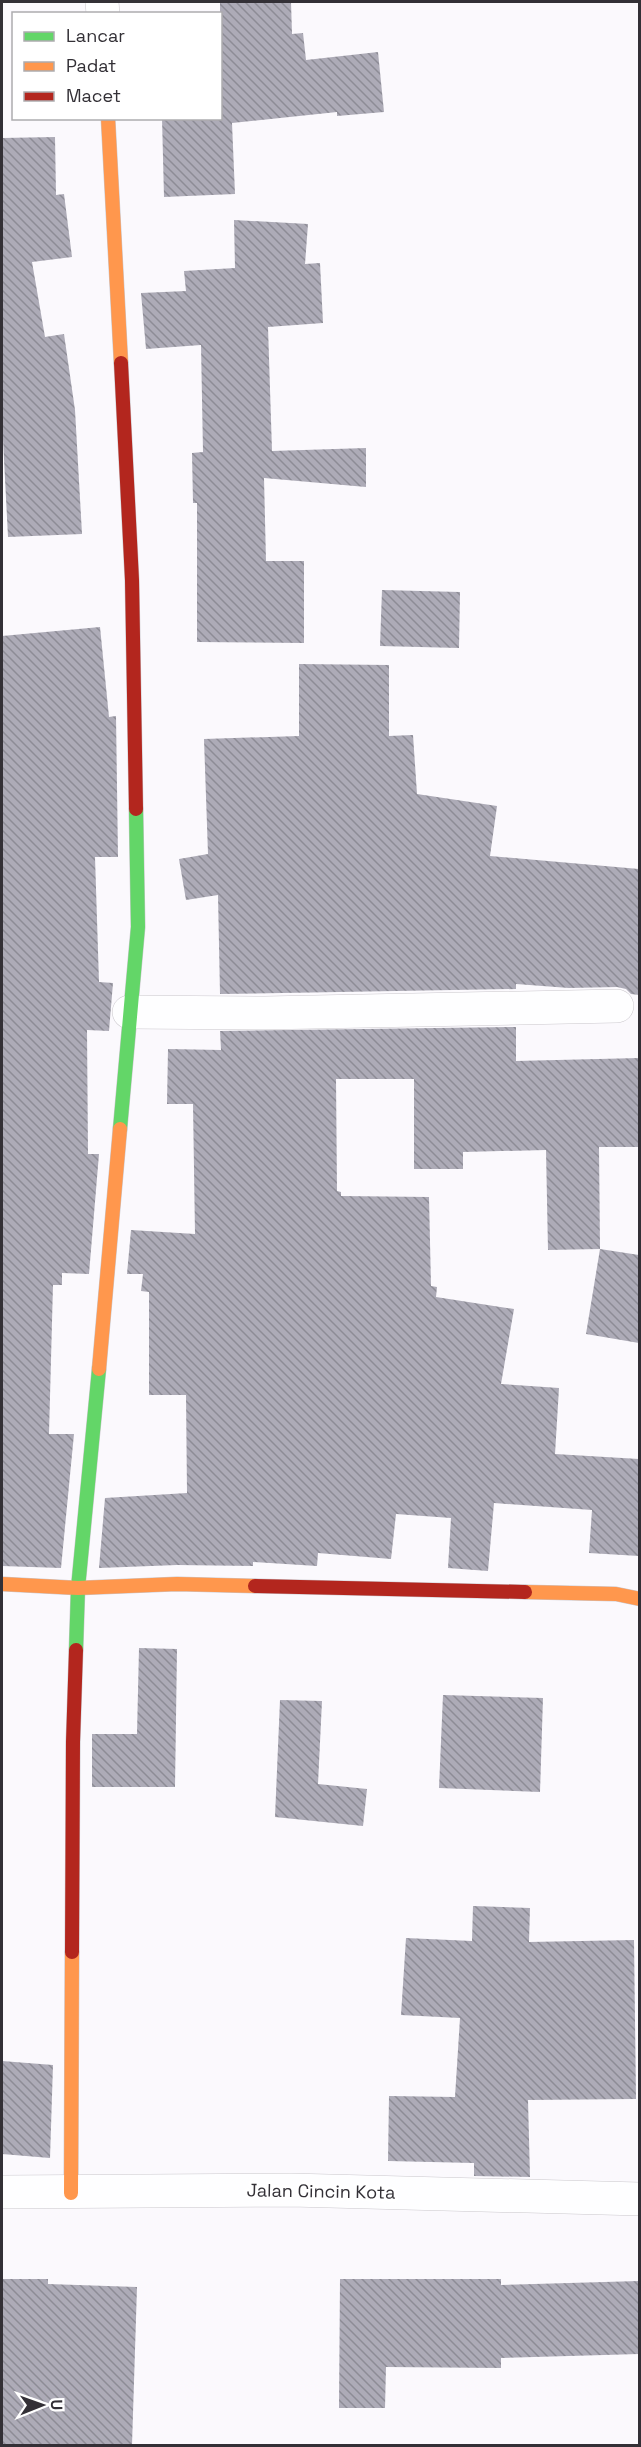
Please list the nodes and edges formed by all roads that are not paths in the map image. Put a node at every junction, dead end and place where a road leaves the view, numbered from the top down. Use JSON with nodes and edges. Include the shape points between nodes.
{"nodes":[{"id":1,"x":108,"y":120,"type":"edge"},
{"id":2,"x":616,"y":1006,"type":"dead end"},
{"id":3,"x":129,"y":1012,"type":"junction"},
{"id":4,"x":2,"y":1584,"type":"edge"},
{"id":5,"x":78,"y":1588,"type":"junction"},
{"id":6,"x":639,"y":1599,"type":"edge"},
{"id":7,"x":2,"y":2192,"type":"edge"},
{"id":8,"x":71,"y":2193,"type":"junction"},
{"id":9,"x":639,"y":2199,"type":"edge"}],
"edges":[{"from":1,"to":3,"type":"street","via":[[132,580],[138,927]]},
{"from":2,"to":3,"type":"street"},
{"from":3,"to":5,"type":"street"},
{"from":4,"to":5,"type":"street"},
{"from":5,"to":6,"type":"street","via":[[189,1584],[616,1594]]},
{"from":5,"to":8,"type":"street","via":[[72,1742]]},
{"from":7,"to":8,"type":"street","name":"Jalan Cincin Kota"},
{"from":8,"to":9,"type":"street","name":"Jalan Cincin Kota","via":[[291,2190]]}]}
